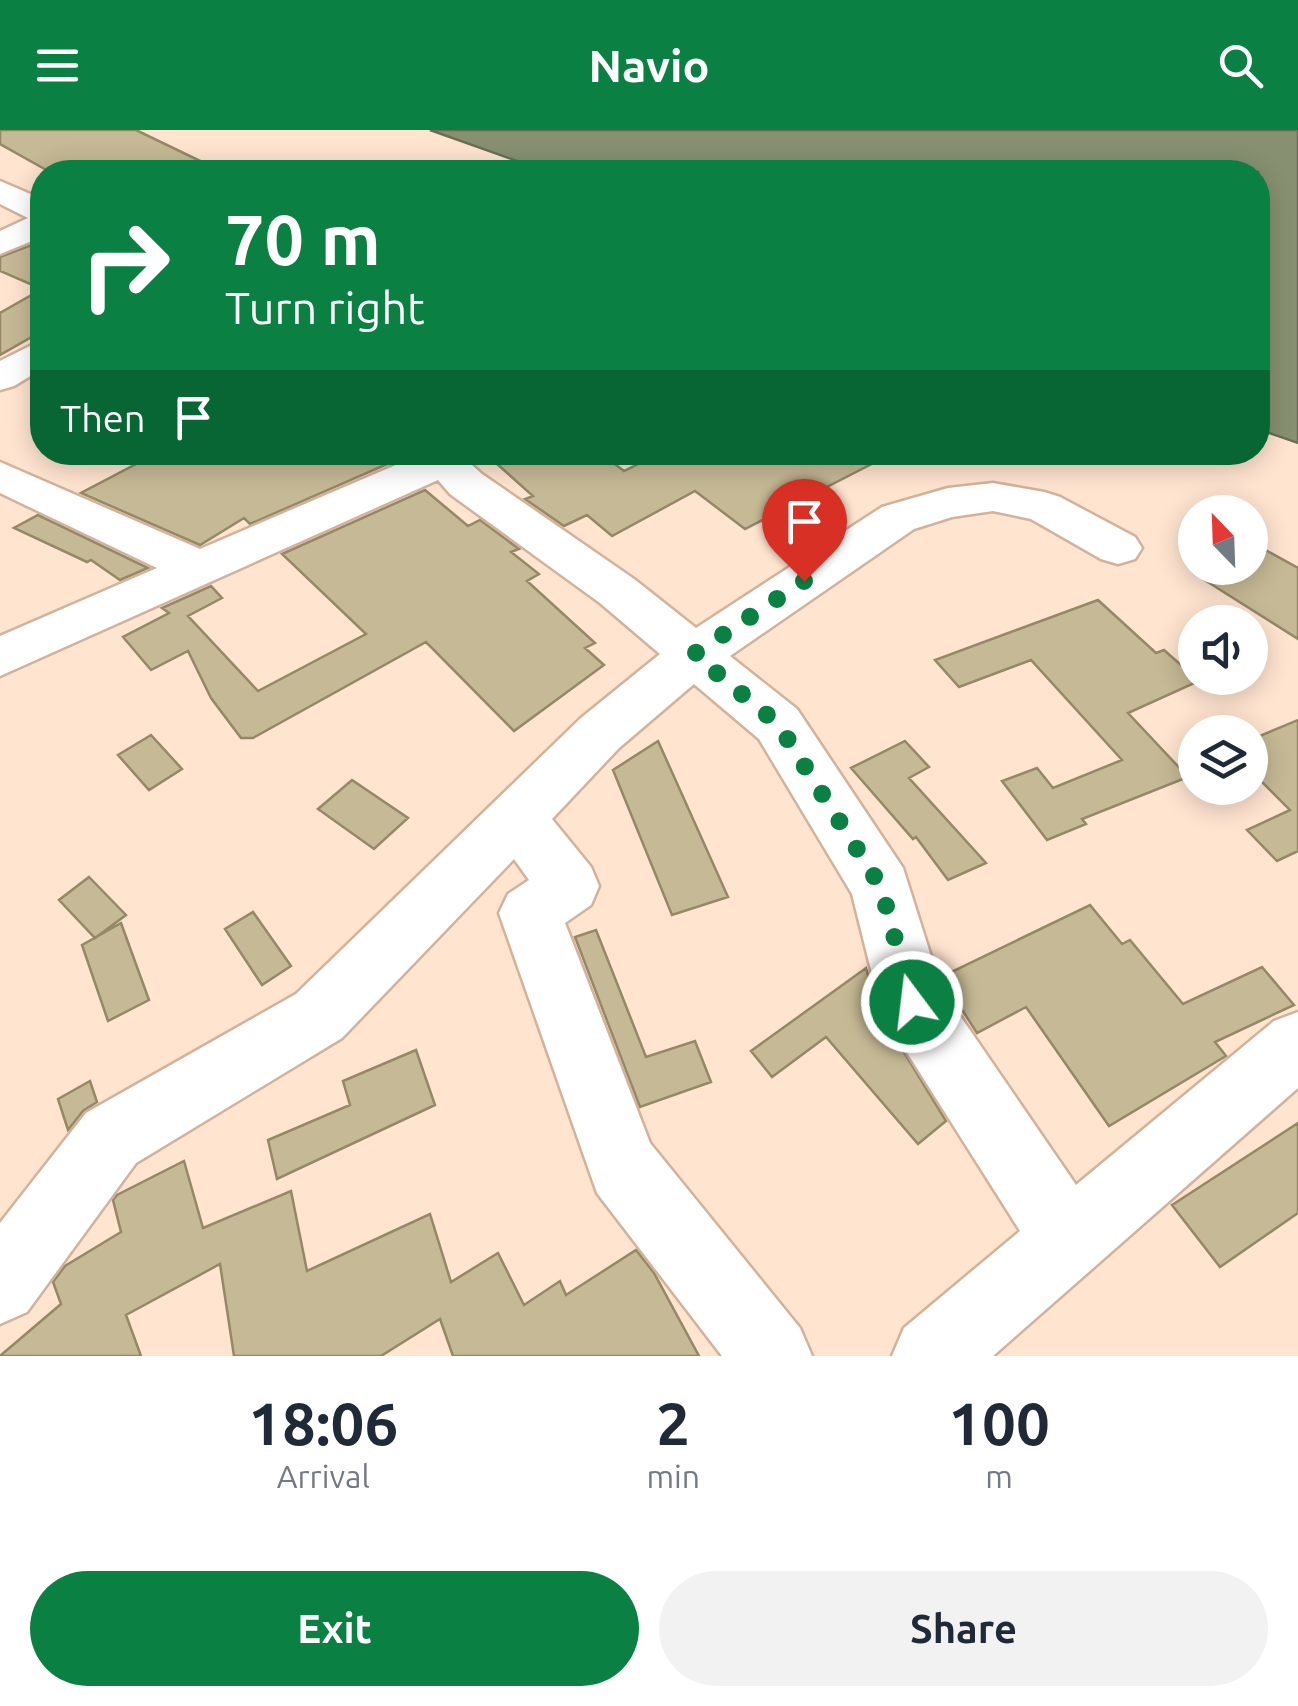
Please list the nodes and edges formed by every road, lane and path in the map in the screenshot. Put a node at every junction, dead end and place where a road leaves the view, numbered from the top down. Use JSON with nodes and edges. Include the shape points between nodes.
{"nodes":[{"id":1,"x":0,"y":191,"type":"edge"},
{"id":2,"x":30,"y":206,"type":"edge"},
{"id":3,"x":30,"y":230,"type":"edge"},
{"id":4,"x":0,"y":244,"type":"edge"},
{"id":5,"x":30,"y":359,"type":"edge"},
{"id":6,"x":0,"y":378,"type":"edge"},
{"id":7,"x":439,"y":465,"type":"edge"},
{"id":8,"x":458,"y":465,"type":"edge"},
{"id":9,"x":0,"y":476,"type":"edge"},
{"id":10,"x":1118,"y":548,"type":"dead end"},
{"id":11,"x":201,"y":569,"type":"junction"},
{"id":12,"x":694,"y":654,"type":"junction"},
{"id":13,"x":0,"y":657,"type":"edge"},
{"id":14,"x":517,"y":818,"type":"junction"},
{"id":15,"x":1298,"y":1044,"type":"edge"},
{"id":16,"x":1068,"y":1238,"type":"junction"},
{"id":17,"x":0,"y":1285,"type":"edge"},
{"id":18,"x":772,"y":1356,"type":"edge"},
{"id":19,"x":932,"y":1356,"type":"edge"}],
"edges":[{"from":1,"to":2,"type":"street"},
{"from":3,"to":4,"type":"street"},
{"from":5,"to":6,"type":"street"},
{"from":7,"to":11,"type":"street"},
{"from":8,"to":12,"type":"street","via":[[466,484]]},
{"from":9,"to":11,"type":"street"},
{"from":10,"to":12,"type":"street","via":[[1044,507],[993,497],[948,503],[898,518]]},
{"from":11,"to":13,"type":"street"},
{"from":12,"to":14,"type":"street","via":[[600,733]]},
{"from":12,"to":16,"type":"street","via":[[778,724],[881,887],[912,1002]]},
{"from":14,"to":17,"type":"street","via":[[319,1016],[111,1138]]},
{"from":14,"to":18,"type":"street","via":[[569,886],[530,913],[623,1168]]},
{"from":15,"to":16,"type":"street"},
{"from":16,"to":19,"type":"street"}]}
